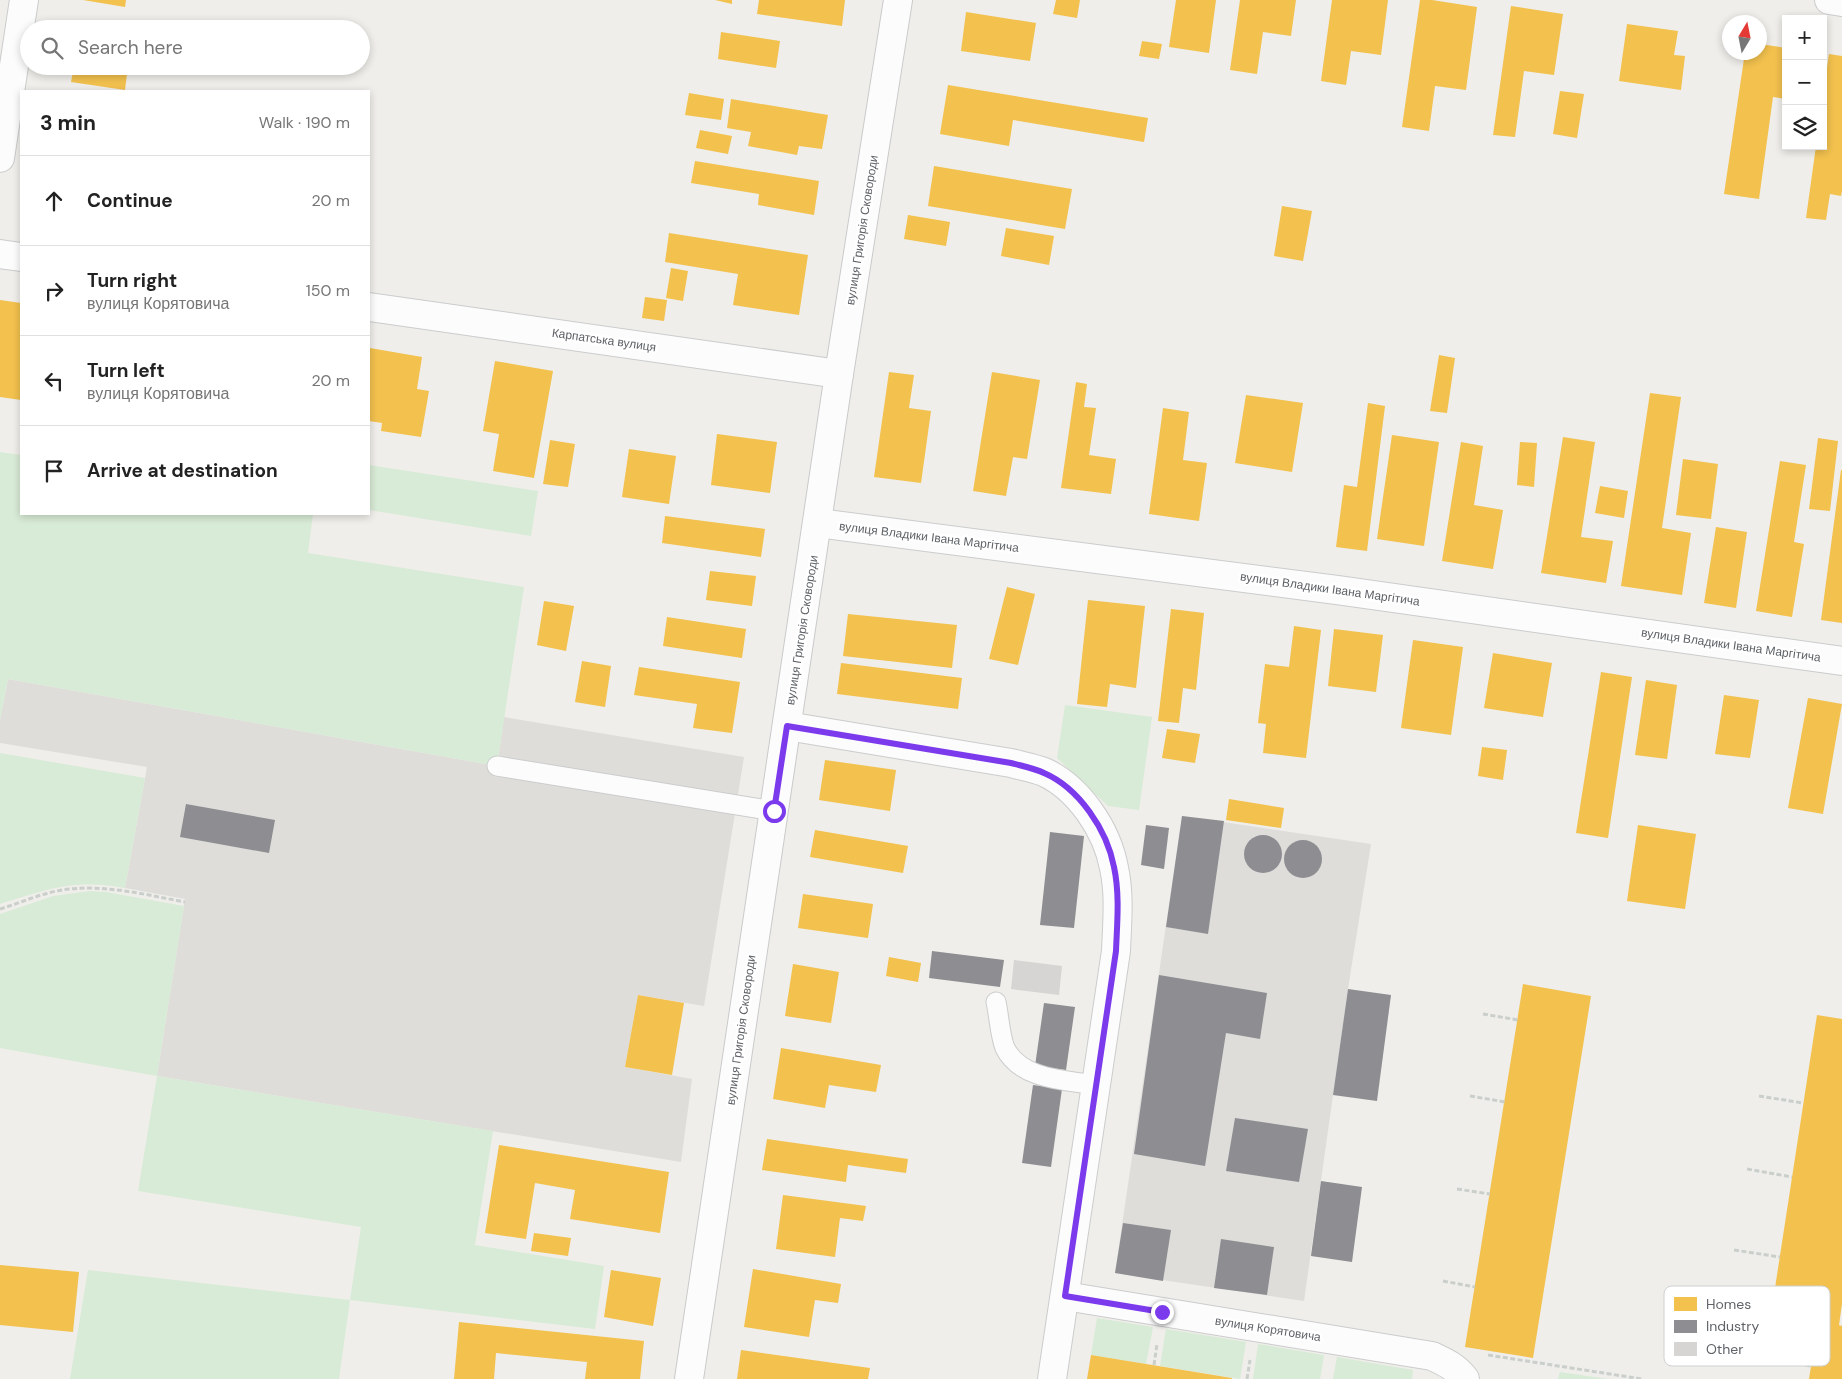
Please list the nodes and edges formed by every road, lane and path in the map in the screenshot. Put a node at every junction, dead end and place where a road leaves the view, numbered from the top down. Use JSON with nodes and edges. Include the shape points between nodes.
{"nodes":[{"id":1,"x":24,"y":0,"type":"edge"},
{"id":2,"x":898,"y":0,"type":"edge"},
{"id":3,"x":1829,"y":0,"type":"edge"},
{"id":4,"x":1842,"y":2,"type":"edge"},
{"id":5,"x":21,"y":20,"type":"edge"},
{"id":6,"x":20,"y":26,"type":"edge"},
{"id":7,"x":0,"y":158,"type":"edge"},
{"id":8,"x":0,"y":254,"type":"edge"},
{"id":9,"x":20,"y":257,"type":"edge"},
{"id":10,"x":370,"y":307,"type":"edge"},
{"id":11,"x":839,"y":374,"type":"junction"},
{"id":12,"x":818,"y":523,"type":"junction"},
{"id":13,"x":1842,"y":661,"type":"edge"},
{"id":14,"x":787,"y":726,"type":"junction"},
{"id":15,"x":497,"y":766,"type":"dead end"},
{"id":16,"x":774,"y":811,"type":"junction"},
{"id":17,"x":185,"y":902,"type":"dead end"},
{"id":18,"x":0,"y":909,"type":"edge"},
{"id":19,"x":996,"y":1002,"type":"dead end"},
{"id":20,"x":1483,"y":1014,"type":"dead end"},
{"id":21,"x":1518,"y":1020,"type":"dead end"},
{"id":22,"x":1096,"y":1085,"type":"junction"},
{"id":23,"x":1470,"y":1096,"type":"dead end"},
{"id":24,"x":1759,"y":1096,"type":"dead end"},
{"id":25,"x":1504,"y":1102,"type":"dead end"},
{"id":26,"x":1803,"y":1103,"type":"dead end"},
{"id":27,"x":1747,"y":1169,"type":"dead end"},
{"id":28,"x":1792,"y":1177,"type":"dead end"},
{"id":29,"x":1457,"y":1189,"type":"dead end"},
{"id":30,"x":1490,"y":1194,"type":"dead end"},
{"id":31,"x":1734,"y":1250,"type":"dead end"},
{"id":32,"x":1780,"y":1257,"type":"dead end"},
{"id":33,"x":1443,"y":1281,"type":"dead end"},
{"id":34,"x":1475,"y":1286,"type":"dead end"},
{"id":35,"x":1065,"y":1296,"type":"junction"},
{"id":36,"x":1456,"y":1371,"type":"edge"},
{"id":37,"x":688,"y":1379,"type":"edge"},
{"id":38,"x":1052,"y":1379,"type":"edge"},
{"id":39,"x":1642,"y":1379,"type":"edge"}],
"edges":[{"from":1,"to":5,"type":"street"},
{"from":2,"to":11,"type":"street","name":"вулиця Григорія Сковороди"},
{"from":3,"to":4,"type":"street"},
{"from":6,"to":7,"type":"street"},
{"from":8,"to":9,"type":"street"},
{"from":10,"to":11,"type":"street","name":"Карпатська вулиця"},
{"from":11,"to":12,"type":"street","name":"вулиця Григорія Сковороди"},
{"from":12,"to":13,"type":"street","name":"вулиця Владики Івана Маргітича","via":[[1337,590]]},
{"from":12,"to":14,"type":"street","name":"вулиця Григорія Сковороди"},
{"from":14,"to":16,"type":"street","name":"вулиця Григорія Сковороди"},
{"from":14,"to":22,"type":"street","via":[[1011,763],[1044,772],[1068,787],[1086,806],[1102,834],[1114,867],[1117,899],[1116,951]]},
{"from":15,"to":16,"type":"lane"},
{"from":16,"to":37,"type":"street","name":"вулиця Григорія Сковороди"},
{"from":17,"to":18,"type":"path","via":[[90,888],[51,893]]},
{"from":19,"to":22,"type":"lane","via":[[1004,1047],[1012,1058],[1039,1076]]},
{"from":20,"to":21,"type":"path"},
{"from":22,"to":35,"type":"street"},
{"from":23,"to":25,"type":"path"},
{"from":24,"to":26,"type":"path"},
{"from":27,"to":28,"type":"path"},
{"from":29,"to":30,"type":"path"},
{"from":31,"to":32,"type":"path"},
{"from":33,"to":34,"type":"path"},
{"from":35,"to":36,"type":"street","name":"вулиця Корятовича","via":[[1432,1356]]},
{"from":35,"to":38,"type":"street"},
{"from":36,"to":39,"type":"path","via":[[1451,1357],[1464,1352]]}]}
